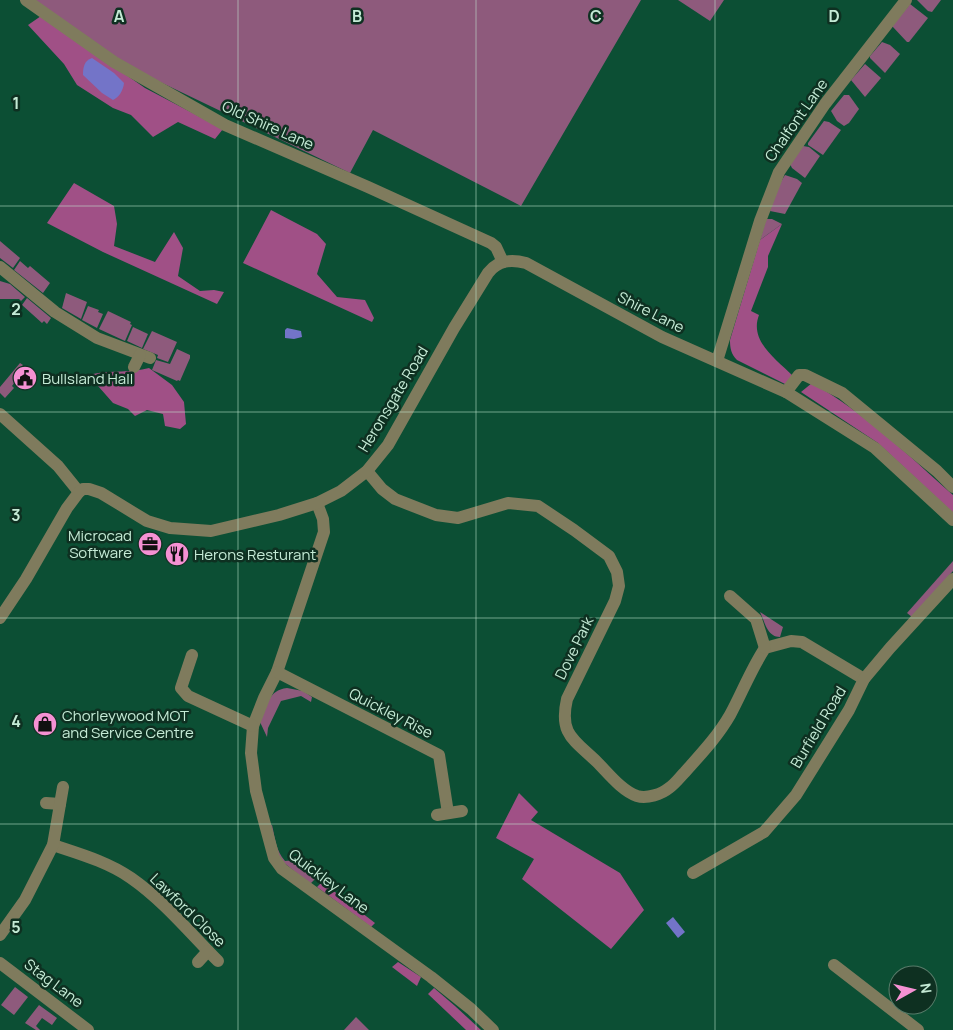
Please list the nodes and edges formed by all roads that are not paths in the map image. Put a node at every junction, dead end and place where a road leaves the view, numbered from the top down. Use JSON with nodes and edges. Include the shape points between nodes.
{"nodes":[{"id":1,"x":26,"y":0,"type":"edge"},
{"id":2,"x":906,"y":0,"type":"edge"},
{"id":3,"x":503,"y":262,"type":"junction"},
{"id":4,"x":0,"y":267,"type":"edge"},
{"id":5,"x":717,"y":361,"type":"junction"},
{"id":6,"x":134,"y":367,"type":"dead end"},
{"id":7,"x":786,"y":392,"type":"junction"},
{"id":8,"x":0,"y":414,"type":"edge"},
{"id":9,"x":367,"y":471,"type":"junction"},
{"id":10,"x":953,"y":487,"type":"edge"},
{"id":11,"x":79,"y":492,"type":"junction"},
{"id":12,"x":317,"y":503,"type":"junction"},
{"id":13,"x":953,"y":520,"type":"edge"},
{"id":14,"x":953,"y":578,"type":"edge"},
{"id":15,"x":730,"y":596,"type":"dead end"},
{"id":16,"x":0,"y":618,"type":"edge"},
{"id":17,"x":765,"y":648,"type":"junction"},
{"id":18,"x":192,"y":656,"type":"dead end"},
{"id":19,"x":277,"y":672,"type":"junction"},
{"id":20,"x":864,"y":679,"type":"junction"},
{"id":21,"x":253,"y":726,"type":"junction"},
{"id":22,"x":62,"y":787,"type":"dead end"},
{"id":23,"x":46,"y":803,"type":"dead end"},
{"id":24,"x":60,"y":804,"type":"junction"},
{"id":25,"x":462,"y":811,"type":"dead end"},
{"id":26,"x":53,"y":845,"type":"junction"},
{"id":27,"x":694,"y":873,"type":"dead end"},
{"id":28,"x":0,"y":935,"type":"edge"},
{"id":29,"x":208,"y":951,"type":"junction"},
{"id":30,"x":218,"y":961,"type":"dead end"},
{"id":31,"x":198,"y":962,"type":"dead end"},
{"id":32,"x":0,"y":963,"type":"edge"},
{"id":33,"x":834,"y":965,"type":"dead end"},
{"id":34,"x":88,"y":1030,"type":"edge"},
{"id":35,"x":493,"y":1030,"type":"edge"},
{"id":36,"x":918,"y":1030,"type":"edge"}],
"edges":[{"from":1,"to":3,"type":"street","name":"Old Shire Lane","via":[[114,62],[174,98],[225,126],[491,243]]},
{"from":2,"to":5,"type":"street","name":"Chalfont Lane","via":[[825,104],[779,172]]},
{"from":3,"to":5,"type":"street","name":"Shire Lane","via":[[526,263],[662,337]]},
{"from":3,"to":9,"type":"street","name":"Heronsgate Road","via":[[493,267],[479,286],[388,445]]},
{"from":4,"to":6,"type":"street","via":[[55,312],[97,338],[145,357]]},
{"from":5,"to":7,"type":"street","name":"Shire Lane"},
{"from":7,"to":10,"type":"street","via":[[799,375],[842,393]]},
{"from":7,"to":13,"type":"street","name":"Shire Lane","via":[[875,448]]},
{"from":8,"to":11,"type":"street","via":[[58,466]]},
{"from":9,"to":12,"type":"street","name":"Heronsgate Road","via":[[341,491]]},
{"from":9,"to":17,"type":"street","name":"Dove Park","via":[[395,499],[436,515],[458,518],[508,503],[538,506],[608,556],[617,572],[619,586],[615,601],[567,699],[563,715],[566,731],[624,789],[637,796],[652,796],[669,789],[711,742],[744,690]]},
{"from":11,"to":12,"type":"street","name":"Heronsgate Road","via":[[89,489],[101,493],[147,521],[170,528],[211,531]]},
{"from":11,"to":16,"type":"street"},
{"from":12,"to":19,"type":"street","name":"Quickley Lane","via":[[324,532]]},
{"from":14,"to":20,"type":"street","name":"Burfield Road"},
{"from":15,"to":17,"type":"street","via":[[756,619]]},
{"from":17,"to":20,"type":"street","via":[[791,641],[802,642]]},
{"from":18,"to":21,"type":"street","via":[[180,688],[188,696]]},
{"from":19,"to":21,"type":"street","name":"Quickley Lane"},
{"from":19,"to":25,"type":"street","name":"Quickley Rise","via":[[439,755],[442,814]]},
{"from":20,"to":27,"type":"street","name":"Burfield Road","via":[[849,710],[796,795],[764,832]]},
{"from":21,"to":35,"type":"street","name":"Quickley Lane","via":[[251,753],[256,791],[277,864],[431,977]]},
{"from":22,"to":24,"type":"street"},
{"from":23,"to":24,"type":"street"},
{"from":24,"to":26,"type":"street"},
{"from":26,"to":28,"type":"street","via":[[25,900]]},
{"from":26,"to":29,"type":"street","name":"Lawford Close","via":[[91,858],[131,878],[163,904]]},
{"from":29,"to":30,"type":"street","name":"Lawford Close"},
{"from":29,"to":31,"type":"street"},
{"from":32,"to":34,"type":"street","name":"Stag Lane"},
{"from":33,"to":36,"type":"street"}]}
